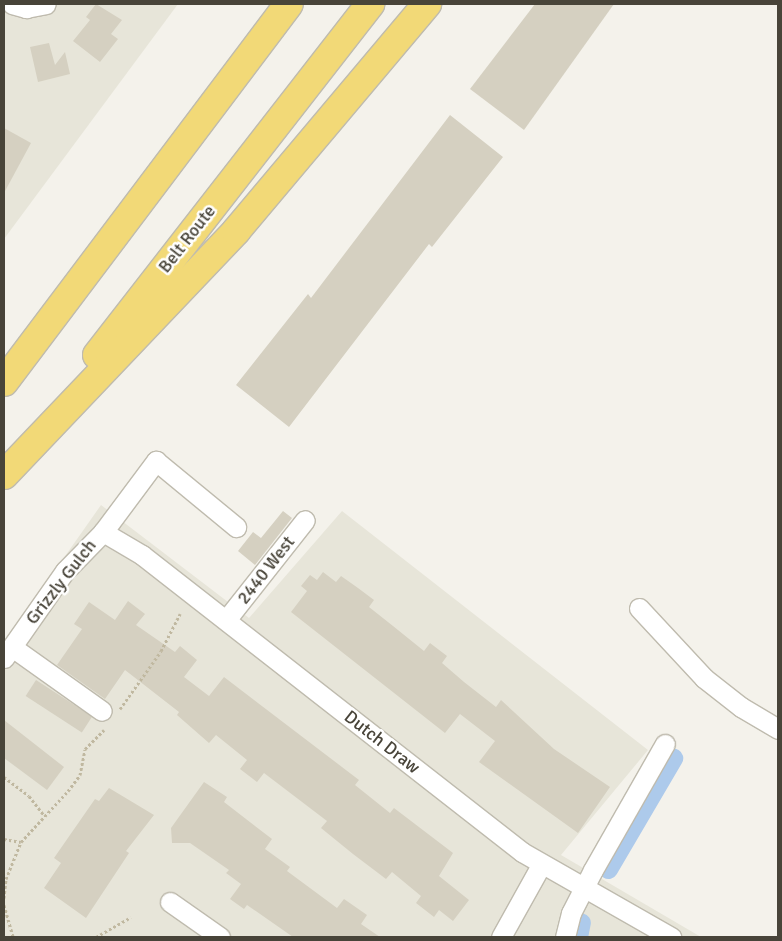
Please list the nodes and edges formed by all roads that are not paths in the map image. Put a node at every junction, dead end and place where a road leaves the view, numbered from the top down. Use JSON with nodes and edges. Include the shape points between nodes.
{"nodes":[{"id":1,"x":12,"y":4,"type":"edge"},
{"id":2,"x":289,"y":4,"type":"edge"},
{"id":3,"x":370,"y":4,"type":"edge"},
{"id":4,"x":427,"y":4,"type":"edge"},
{"id":5,"x":43,"y":5,"type":"edge"},
{"id":6,"x":4,"y":382,"type":"edge"},
{"id":7,"x":4,"y":475,"type":"edge"},
{"id":8,"x":305,"y":520,"type":"dead end"},
{"id":9,"x":236,"y":527,"type":"dead end"},
{"id":10,"x":102,"y":532,"type":"junction"},
{"id":11,"x":639,"y":608,"type":"dead end"},
{"id":12,"x":226,"y":620,"type":"junction"},
{"id":13,"x":8,"y":652,"type":"edge"},
{"id":14,"x":109,"y":716,"type":"road end"},
{"id":15,"x":778,"y":729,"type":"edge"},
{"id":16,"x":665,"y":744,"type":"dead end"},
{"id":17,"x":541,"y":865,"type":"junction"},
{"id":18,"x":583,"y":889,"type":"junction"},
{"id":19,"x":170,"y":902,"type":"dead end"},
{"id":20,"x":220,"y":937,"type":"edge"},
{"id":21,"x":501,"y":937,"type":"edge"},
{"id":22,"x":565,"y":937,"type":"edge"},
{"id":23,"x":671,"y":937,"type":"edge"}],
"edges":[{"from":1,"to":5,"type":"street"},
{"from":2,"to":6,"type":"highway"},
{"from":3,"to":7,"type":"highway","name":"Belt Route"},
{"from":4,"to":7,"type":"highway","via":[[236,231]]},
{"from":8,"to":12,"type":"street","name":"2440 West"},
{"from":9,"to":10,"type":"street","name":"Grizzly Gulch","via":[[156,460]]},
{"from":10,"to":12,"type":"street","name":"Dutch Draw","via":[[142,555]]},
{"from":10,"to":13,"type":"street","name":"Grizzly Gulch","via":[[65,571]]},
{"from":11,"to":15,"type":"street","via":[[704,678],[741,707]]},
{"from":12,"to":17,"type":"street","name":"Dutch Draw"},
{"from":13,"to":14,"type":"street"},
{"from":16,"to":18,"type":"street"},
{"from":17,"to":18,"type":"street","name":"Dutch Draw"},
{"from":17,"to":21,"type":"street"},
{"from":18,"to":22,"type":"street"},
{"from":18,"to":23,"type":"street","name":"Dutch Draw"},
{"from":19,"to":20,"type":"street"}]}
